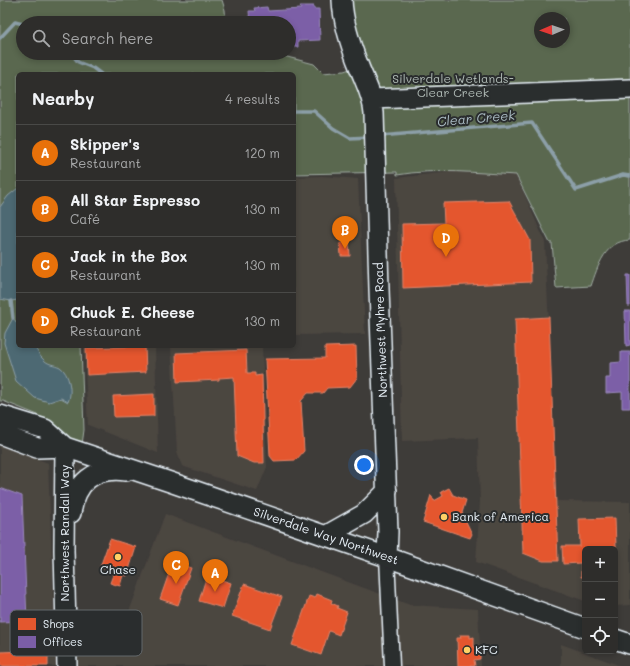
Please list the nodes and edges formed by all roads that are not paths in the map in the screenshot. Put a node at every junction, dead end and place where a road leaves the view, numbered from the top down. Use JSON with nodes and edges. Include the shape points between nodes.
{"nodes":[{"id":1,"x":342,"y":0,"type":"edge"},
{"id":2,"x":630,"y":89,"type":"edge"},
{"id":3,"x":372,"y":100,"type":"junction"},
{"id":4,"x":0,"y":415,"type":"edge"},
{"id":5,"x":0,"y":434,"type":"edge"},
{"id":6,"x":65,"y":447,"type":"junction"},
{"id":7,"x":144,"y":474,"type":"junction"},
{"id":8,"x":387,"y":491,"type":"junction"},
{"id":9,"x":325,"y":536,"type":"junction"},
{"id":10,"x":64,"y":550,"type":"junction"},
{"id":11,"x":387,"y":557,"type":"junction"},
{"id":12,"x":66,"y":610,"type":"edge"},
{"id":13,"x":582,"y":627,"type":"edge"},
{"id":14,"x":618,"y":640,"type":"edge"},
{"id":15,"x":630,"y":644,"type":"edge"},
{"id":16,"x":67,"y":656,"type":"edge"},
{"id":17,"x":67,"y":666,"type":"edge"},
{"id":18,"x":392,"y":666,"type":"edge"}],
"edges":[{"from":1,"to":3,"type":"street","name":"Northwest Myhre Road","via":[[348,35]]},
{"from":2,"to":3,"type":"street"},
{"from":3,"to":8,"type":"street","name":"Northwest Myhre Road"},
{"from":4,"to":6,"type":"street","name":"Silverdale Way Northwest","via":[[45,429]]},
{"from":5,"to":6,"type":"street","name":"Silverdale Way Northwest","via":[[37,448]]},
{"from":6,"to":7,"type":"street","name":"Silverdale Way Northwest"},
{"from":6,"to":10,"type":"street","name":"Northwest Randall Way"},
{"from":7,"to":9,"type":"street","name":"Silverdale Way Northwest"},
{"from":7,"to":10,"type":"street","via":[[112,471],[96,474],[82,483],[74,499]]},
{"from":8,"to":9,"type":"street","via":[[364,514]]},
{"from":8,"to":11,"type":"street","name":"Northwest Myhre Road"},
{"from":9,"to":11,"type":"street","name":"Silverdale Way Northwest"},
{"from":10,"to":12,"type":"street","name":"Northwest Randall Way"},
{"from":11,"to":13,"type":"street","name":"Silverdale Way Northwest"},
{"from":11,"to":18,"type":"street","name":"Northwest Myhre Road"},
{"from":14,"to":15,"type":"street"},
{"from":16,"to":17,"type":"street","name":"Northwest Randall Way"}]}
